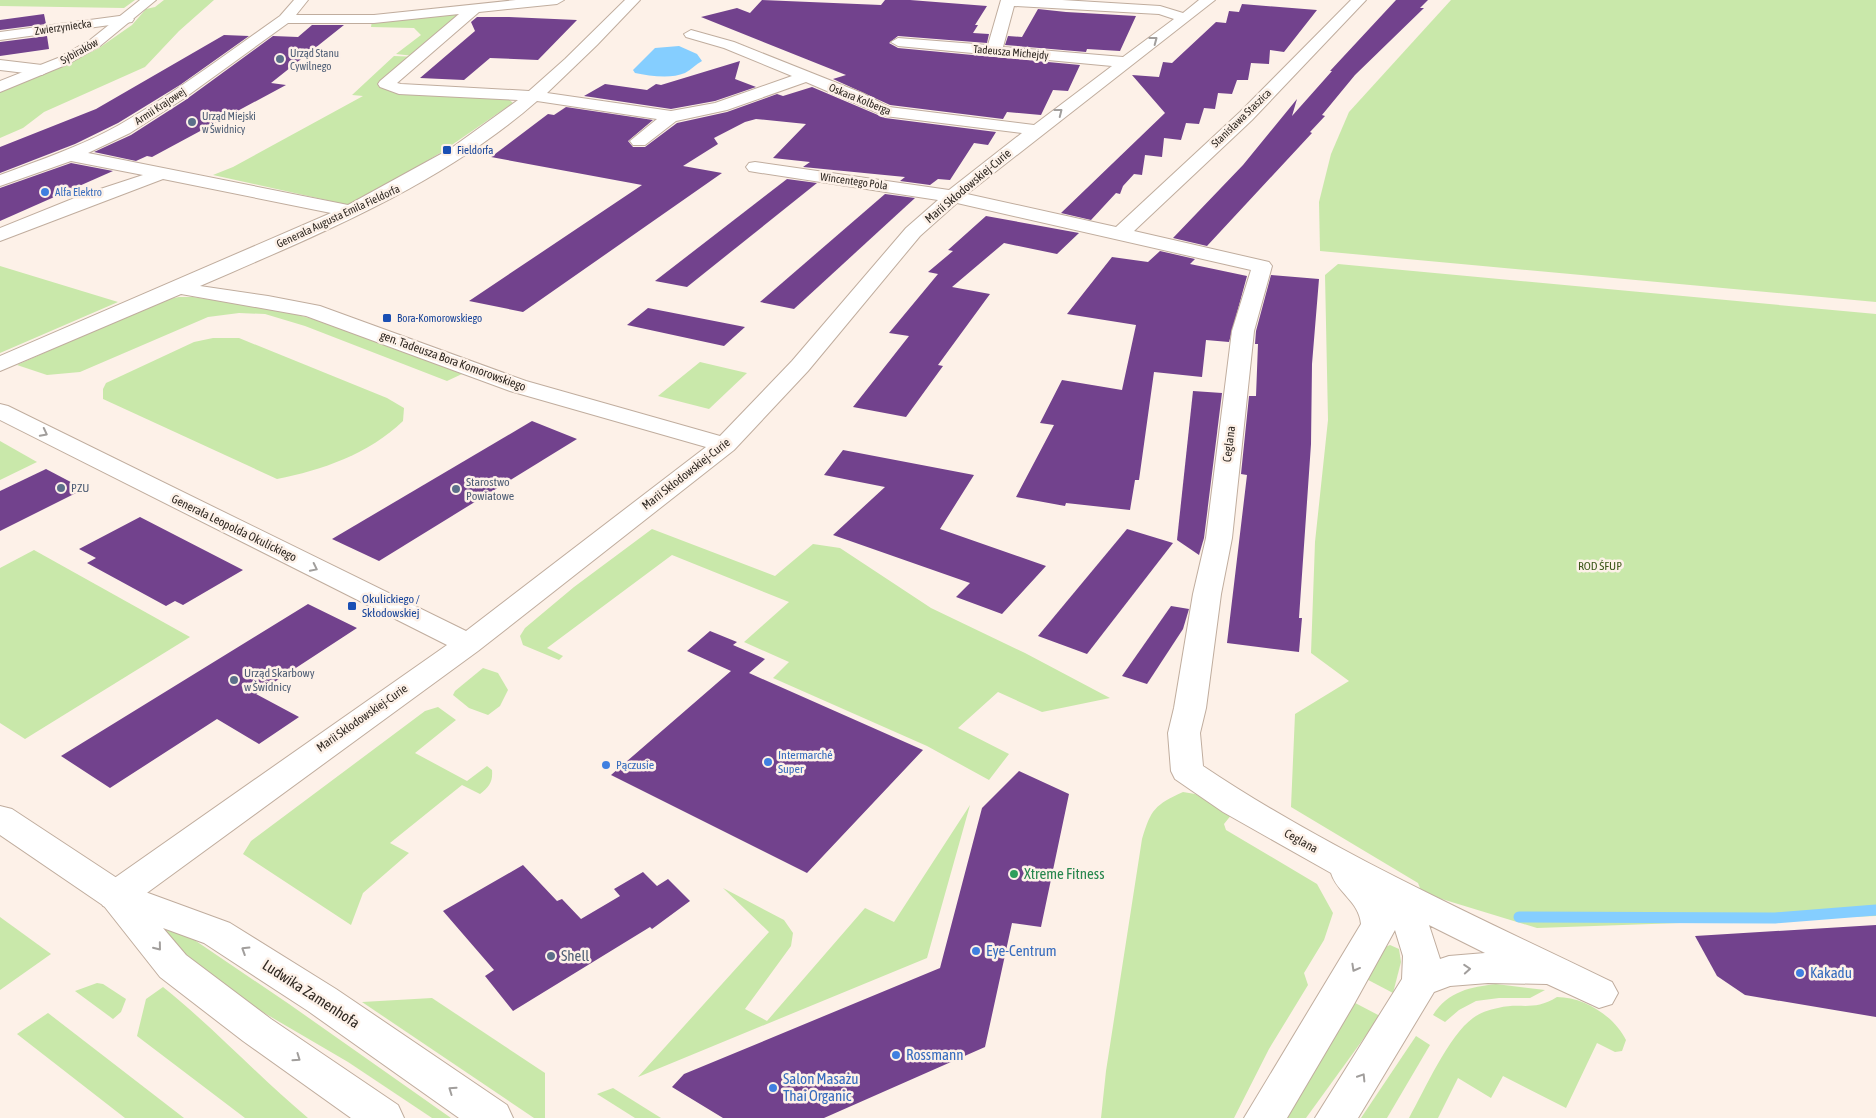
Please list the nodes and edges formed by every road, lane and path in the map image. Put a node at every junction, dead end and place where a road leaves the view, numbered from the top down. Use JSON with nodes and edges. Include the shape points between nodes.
{"nodes":[{"id":1,"x":149,"y":0,"type":"edge"},
{"id":2,"x":301,"y":0,"type":"edge"},
{"id":3,"x":557,"y":0,"type":"edge"},
{"id":4,"x":633,"y":0,"type":"edge"},
{"id":5,"x":1208,"y":0,"type":"edge"},
{"id":6,"x":1359,"y":0,"type":"edge"},
{"id":7,"x":1008,"y":1,"type":"edge"},
{"id":8,"x":1163,"y":5,"type":"edge"},
{"id":9,"x":474,"y":9,"type":"junction"},
{"id":10,"x":1182,"y":18,"type":"junction"},
{"id":11,"x":127,"y":19,"type":"junction"},
{"id":12,"x":285,"y":19,"type":"junction"},
{"id":13,"x":691,"y":34,"type":"dead end"},
{"id":14,"x":0,"y":36,"type":"edge"},
{"id":15,"x":898,"y":42,"type":"dead end"},
{"id":16,"x":994,"y":51,"type":"junction"},
{"id":17,"x":1124,"y":62,"type":"junction"},
{"id":18,"x":0,"y":64,"type":"edge"},
{"id":19,"x":42,"y":70,"type":"junction"},
{"id":20,"x":805,"y":77,"type":"junction"},
{"id":21,"x":0,"y":87,"type":"edge"},
{"id":22,"x":535,"y":96,"type":"junction"},
{"id":23,"x":671,"y":116,"type":"junction"},
{"id":24,"x":1036,"y":130,"type":"junction"},
{"id":25,"x":639,"y":141,"type":"dead end"},
{"id":26,"x":70,"y":155,"type":"junction"},
{"id":27,"x":755,"y":167,"type":"dead end"},
{"id":28,"x":162,"y":174,"type":"junction"},
{"id":29,"x":0,"y":181,"type":"edge"},
{"id":30,"x":952,"y":196,"type":"junction"},
{"id":31,"x":351,"y":211,"type":"junction"},
{"id":32,"x":1121,"y":233,"type":"junction"},
{"id":33,"x":0,"y":235,"type":"edge"},
{"id":34,"x":180,"y":287,"type":"junction"},
{"id":35,"x":0,"y":364,"type":"edge"},
{"id":36,"x":0,"y":411,"type":"edge"},
{"id":37,"x":725,"y":445,"type":"junction"},
{"id":38,"x":468,"y":644,"type":"junction"},
{"id":39,"x":0,"y":818,"type":"edge"},
{"id":40,"x":1332,"y":858,"type":"junction"},
{"id":41,"x":116,"y":896,"type":"junction"},
{"id":42,"x":1402,"y":906,"type":"junction"},
{"id":43,"x":1371,"y":940,"type":"junction"},
{"id":44,"x":1559,"y":973,"type":"junction"},
{"id":45,"x":1420,"y":981,"type":"junction"},
{"id":46,"x":1599,"y":993,"type":"dead end"},
{"id":47,"x":383,"y":1118,"type":"edge"},
{"id":48,"x":492,"y":1118,"type":"edge"},
{"id":49,"x":1265,"y":1118,"type":"edge"},
{"id":50,"x":1336,"y":1118,"type":"edge"}],
"edges":[{"from":1,"to":11,"type":"street","name":"Sybiraków"},
{"from":2,"to":12,"type":"street","name":"Armii Krajowej"},
{"from":3,"to":9,"type":"street"},
{"from":4,"to":22,"type":"street","name":"Generała Augusta Emila Fieldorfa","via":[[558,77]]},
{"from":5,"to":10,"type":"street","name":"Marii Skłodowskiej-Curie"},
{"from":6,"to":32,"type":"street","name":"Stanisława Staszica","via":[[1246,116]]},
{"from":7,"to":8,"type":"street"},
{"from":7,"to":16,"type":"street"},
{"from":8,"to":10,"type":"street"},
{"from":9,"to":12,"type":"street","via":[[350,21]]},
{"from":9,"to":22,"type":"street","via":[[386,84],[399,89]]},
{"from":17,"to":10,"type":"street","name":"Marii Skłodowskiej-Curie","one_way":true},
{"from":11,"to":14,"type":"street","name":"Zwierzyniecka"},
{"from":11,"to":19,"type":"street","name":"Sybiraków","via":[[95,43]]},
{"from":12,"to":26,"type":"street","name":"Armii Krajowej","via":[[154,112]]},
{"from":13,"to":20,"type":"street","name":"Oskara Kolberga","via":[[729,45]]},
{"from":15,"to":16,"type":"street","name":"Tadeusza Michejdy"},
{"from":16,"to":17,"type":"street","name":"Tadeusza Michejdy"},
{"from":24,"to":17,"type":"street","name":"Marii Skłodowskiej-Curie","one_way":true},
{"from":18,"to":19,"type":"street"},
{"from":19,"to":21,"type":"street","name":"Sybiraków"},
{"from":20,"to":23,"type":"street","via":[[694,114]]},
{"from":20,"to":24,"type":"street","name":"Oskara Kolberga","via":[[885,111]]},
{"from":22,"to":23,"type":"street"},
{"from":22,"to":31,"type":"street","name":"Generała Augusta Emila Fieldorfa","via":[[457,153],[406,184]]},
{"from":23,"to":25,"type":"street"},
{"from":24,"to":30,"type":"street","name":"Marii Skłodowskiej-Curie"},
{"from":26,"to":28,"type":"street"},
{"from":26,"to":29,"type":"street","name":"Armii Krajowej"},
{"from":27,"to":30,"type":"street","name":"Wincentego Pola"},
{"from":28,"to":31,"type":"street"},
{"from":28,"to":33,"type":"street"},
{"from":30,"to":32,"type":"street","name":"Ceglana"},
{"from":30,"to":37,"type":"street","name":"Marii Skłodowskiej-Curie","via":[[913,232],[800,366]]},
{"from":31,"to":34,"type":"street","name":"Generała Augusta Emila Fieldorfa"},
{"from":32,"to":40,"type":"street","name":"Ceglana","via":[[1262,266],[1243,331],[1218,538],[1184,733],[1184,754],[1187,771],[1206,786]]},
{"from":34,"to":35,"type":"street","name":"Generała Augusta Emila Fieldorfa"},
{"from":34,"to":37,"type":"street","name":"gen. Tadeusza Bora Komorowskiego","via":[[312,310],[518,386]]},
{"from":36,"to":38,"type":"street","name":"Generała Leopolda Okulickiego","one_way":true},
{"from":37,"to":38,"type":"street","name":"Marii Skłodowskiej-Curie"},
{"from":38,"to":41,"type":"street","name":"Marii Skłodowskiej-Curie"},
{"from":39,"to":41,"type":"street","name":"Ludwika Zamenhofa"},
{"from":40,"to":42,"type":"street","name":"Ceglana"},
{"from":40,"to":43,"type":"street","name":"Ceglana","via":[[1360,886],[1379,917],[1379,926]]},
{"from":41,"to":47,"type":"street","name":"Ludwika Zamenhofa","one_way":true,"via":[[173,966],[257,1030]]},
{"from":48,"to":41,"type":"street","name":"Ludwika Zamenhofa","one_way":true,"via":[[322,1000],[217,933]]},
{"from":42,"to":43,"type":"street","name":"Ceglana","via":[[1396,923]]},
{"from":42,"to":44,"type":"street","name":"Ceglana","via":[[1431,920],[1460,924]]},
{"from":42,"to":45,"type":"street","via":[[1422,956]]},
{"from":43,"to":49,"type":"street","name":"Ceglana","one_way":true},
{"from":45,"to":44,"type":"street","name":"Ceglana","one_way":true,"via":[[1449,970],[1518,968]]},
{"from":44,"to":46,"type":"street","name":"Ceglana"},
{"from":50,"to":45,"type":"street","one_way":true}]}
